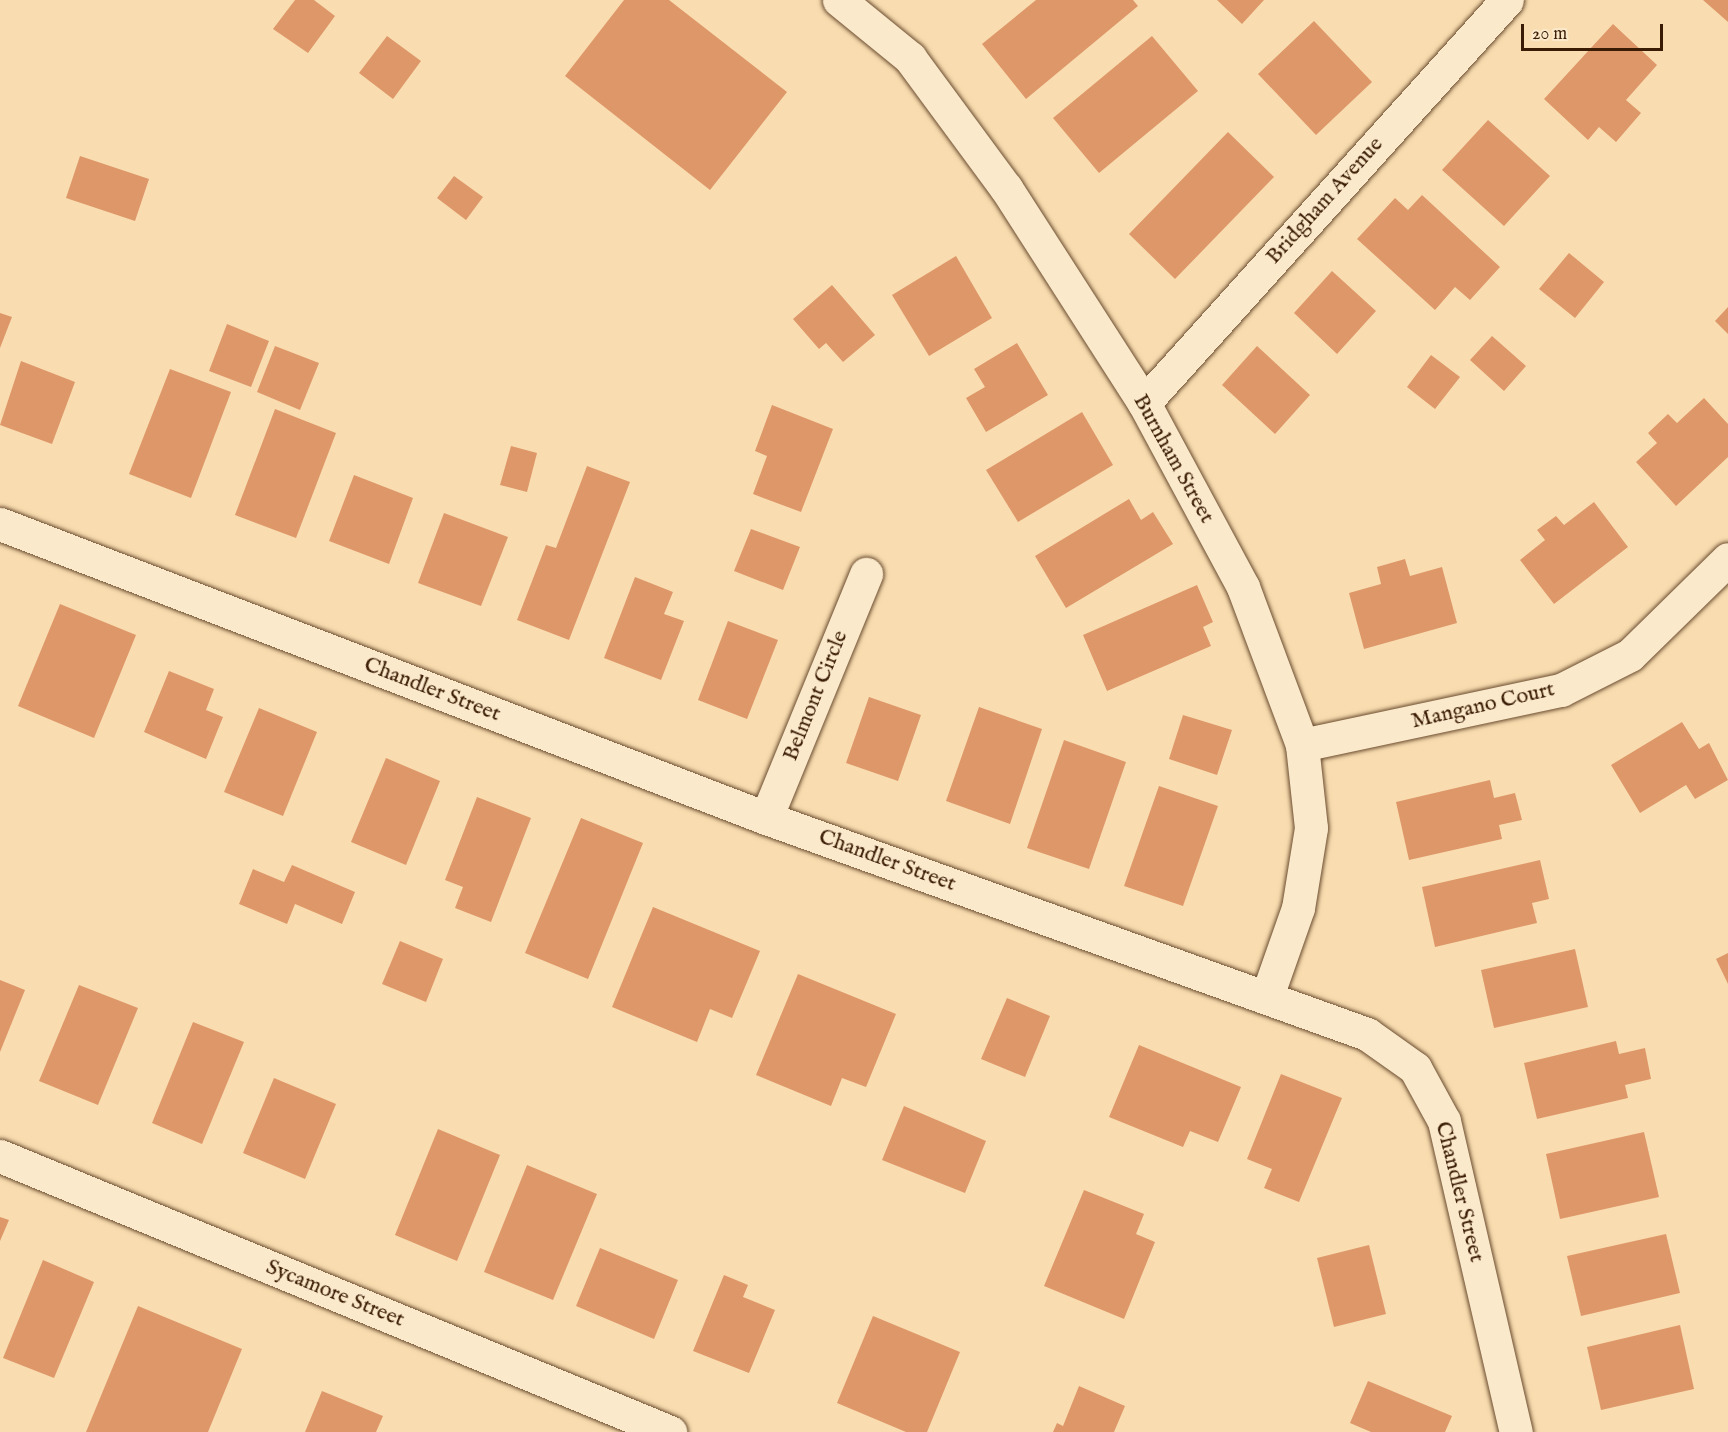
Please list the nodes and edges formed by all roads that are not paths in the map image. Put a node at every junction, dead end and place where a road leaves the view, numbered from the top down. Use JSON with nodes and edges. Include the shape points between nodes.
{"nodes":[{"id":1,"x":839,"y":0,"type":"edge"},
{"id":2,"x":1507,"y":0,"type":"edge"},
{"id":3,"x":1143,"y":403,"type":"junction"},
{"id":4,"x":0,"y":524,"type":"edge"},
{"id":5,"x":1728,"y":559,"type":"edge"},
{"id":6,"x":866,"y":574,"type":"dead end"},
{"id":7,"x":1302,"y":745,"type":"junction"},
{"id":8,"x":766,"y":818,"type":"junction"},
{"id":9,"x":1267,"y":996,"type":"junction"},
{"id":10,"x":0,"y":1156,"type":"edge"},
{"id":11,"x":669,"y":1432,"type":"edge"},
{"id":12,"x":1516,"y":1432,"type":"edge"}],
"edges":[{"from":1,"to":3,"type":"street","name":"Burnham Street","via":[[910,58],[1006,188]]},
{"from":2,"to":3,"type":"street","name":"Bridgham Avenue"},
{"from":3,"to":7,"type":"street","name":"Burnham Street","via":[[1242,587]]},
{"from":4,"to":8,"type":"street","name":"Chandler Street"},
{"from":5,"to":7,"type":"street","name":"Mangano Court","via":[[1630,655],[1562,690]]},
{"from":6,"to":8,"type":"street","name":"Belmont Circle"},
{"from":7,"to":9,"type":"street","name":"Burnham Street","via":[[1311,828],[1298,908]]},
{"from":8,"to":9,"type":"street","name":"Chandler Street"},
{"from":9,"to":12,"type":"street","name":"Chandler Street","via":[[1367,1034],[1415,1068],[1444,1121]]},
{"from":10,"to":11,"type":"street","name":"Sycamore Street"}]}
